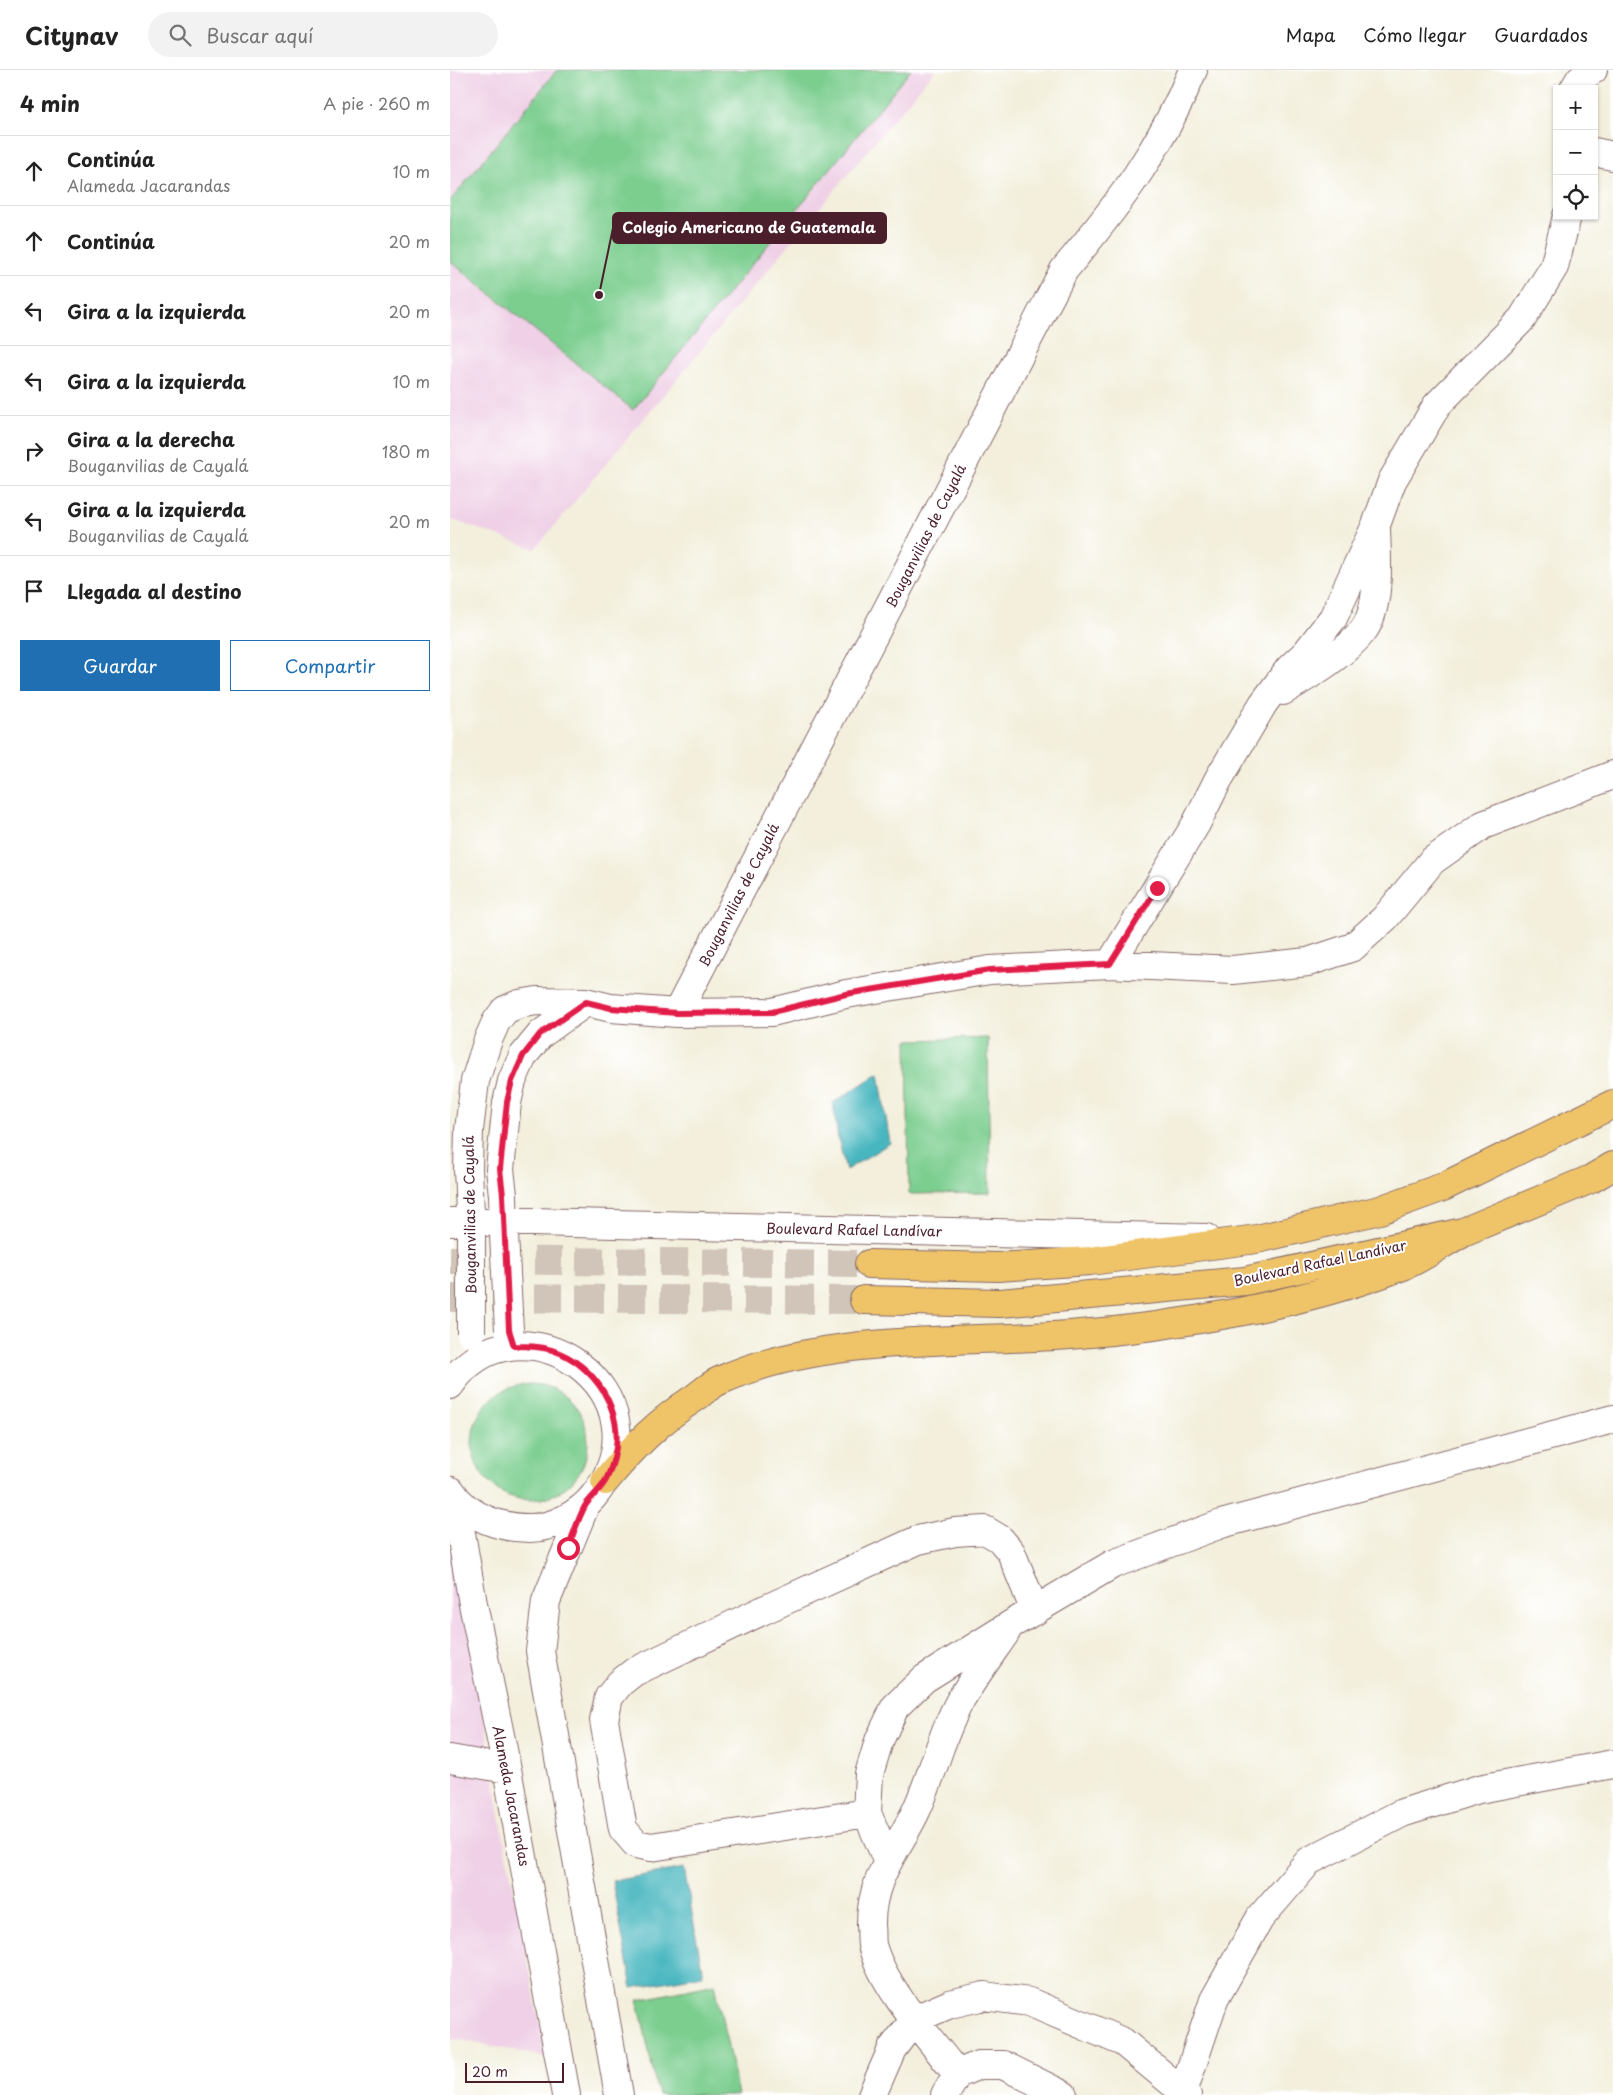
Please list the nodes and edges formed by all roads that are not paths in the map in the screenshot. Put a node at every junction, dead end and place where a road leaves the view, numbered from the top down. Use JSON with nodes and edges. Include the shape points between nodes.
{"nodes":[{"id":1,"x":1192,"y":70,"type":"edge"},
{"id":2,"x":1592,"y":70,"type":"edge"},
{"id":3,"x":1576,"y":85,"type":"edge"},
{"id":4,"x":1598,"y":153,"type":"edge"},
{"id":5,"x":1613,"y":156,"type":"edge"},
{"id":6,"x":1566,"y":220,"type":"edge"},
{"id":7,"x":1613,"y":775,"type":"edge"},
{"id":8,"x":1110,"y":964,"type":"junction"},
{"id":9,"x":586,"y":1002,"type":"junction"},
{"id":10,"x":677,"y":1013,"type":"junction"},
{"id":11,"x":1613,"y":1104,"type":"edge"},
{"id":12,"x":1613,"y":1166,"type":"edge"},
{"id":13,"x":464,"y":1227,"type":"edge"},
{"id":14,"x":504,"y":1229,"type":"junction"},
{"id":15,"x":1463,"y":1232,"type":"junction"},
{"id":16,"x":1257,"y":1239,"type":"junction"},
{"id":17,"x":870,"y":1264,"type":"tunnel mouth"},
{"id":18,"x":864,"y":1300,"type":"tunnel mouth"},
{"id":19,"x":512,"y":1338,"type":"junction"},
{"id":20,"x":474,"y":1346,"type":"junction"},
{"id":21,"x":450,"y":1385,"type":"edge"},
{"id":22,"x":1613,"y":1419,"type":"edge"},
{"id":23,"x":605,"y":1482,"type":"junction"},
{"id":24,"x":453,"y":1494,"type":"edge"},
{"id":25,"x":585,"y":1506,"type":"junction"},
{"id":26,"x":1035,"y":1611,"type":"junction"},
{"id":27,"x":1010,"y":1625,"type":"junction"},
{"id":28,"x":450,"y":1759,"type":"edge"},
{"id":29,"x":1613,"y":1764,"type":"edge"},
{"id":30,"x":507,"y":1769,"type":"junction"},
{"id":31,"x":866,"y":1813,"type":"junction"},
{"id":32,"x":887,"y":1860,"type":"junction"},
{"id":33,"x":915,"y":2019,"type":"junction"},
{"id":34,"x":951,"y":2085,"type":"edge"},
{"id":35,"x":1184,"y":2094,"type":"edge"},
{"id":36,"x":566,"y":2095,"type":"edge"},
{"id":37,"x":619,"y":2095,"type":"edge"},
{"id":38,"x":872,"y":2095,"type":"edge"},
{"id":39,"x":1064,"y":2095,"type":"edge"}],
"edges":[{"from":1,"to":10,"type":"street","name":"Bouganvilias de Cayalá","via":[[1150,156],[1112,212],[1064,270]]},
{"from":2,"to":3,"type":"street"},
{"from":4,"to":5,"type":"street"},
{"from":6,"to":8,"type":"street","via":[[1554,268],[1522,318],[1437,405],[1392,481],[1376,525],[1333,618],[1263,704],[1196,824]]},
{"from":7,"to":8,"type":"street","name":"Bouganvilias de Cayalá","via":[[1483,825],[1432,861],[1385,918],[1353,947],[1308,962],[1233,970]]},
{"from":8,"to":10,"type":"street","name":"Bouganvilias de Cayalá","via":[[990,970],[846,994],[772,1012]]},
{"from":9,"to":10,"type":"street","name":"Bouganvilias de Cayalá","via":[[611,1008]]},
{"from":9,"to":13,"type":"street","name":"Bouganvilias de Cayalá","via":[[519,1004],[506,1010],[496,1022],[475,1080]]},
{"from":9,"to":14,"type":"street","via":[[540,1034],[523,1056],[512,1081],[500,1169]]},
{"from":11,"to":16,"type":"main road","name":"Boulevard Rafael Landívar","via":[[1443,1187],[1380,1210]]},
{"from":12,"to":15,"type":"main road","name":"Boulevard Rafael Landívar","via":[[1591,1180]]},
{"from":13,"to":14,"type":"street","name":"Boulevard Rafael Landívar"},
{"from":13,"to":20,"type":"street","name":"Bouganvilias de Cayalá","bridge":true},
{"from":14,"to":16,"type":"street","name":"Boulevard Rafael Landívar"},
{"from":14,"to":19,"type":"street","bridge":true},
{"from":15,"to":18,"type":"main road","name":"Boulevard Rafael Landívar","via":[[1245,1280],[1000,1303]]},
{"from":15,"to":23,"type":"main road","via":[[1405,1266],[1312,1295],[1215,1315],[1069,1334],[917,1341],[787,1359],[726,1378],[668,1415],[631,1450]]},
{"from":16,"to":17,"type":"main road","name":"Boulevard Rafael Landívar","via":[[1151,1254],[998,1267]]},
{"from":19,"to":20,"type":"street","via":[[495,1350]]},
{"from":19,"to":23,"type":"street","via":[[576,1361],[596,1380],[610,1403],[616,1429],[614,1456]]},
{"from":20,"to":21,"type":"street"},
{"from":22,"to":26,"type":"street","via":[[1221,1524],[1114,1564]]},
{"from":23,"to":25,"type":"street"},
{"from":24,"to":25,"type":"street","via":[[477,1516],[504,1527],[533,1528],[561,1521]]},
{"from":24,"to":30,"type":"street","name":"Alameda Jacarandas"},
{"from":25,"to":37,"type":"street","via":[[546,1601],[540,1650]]},
{"from":26,"to":27,"type":"street"},
{"from":26,"to":31,"type":"street","via":[[1011,1552],[1000,1539],[985,1530],[955,1532],[918,1540],[766,1609],[634,1672],[609,1697],[604,1720],[623,1829],[636,1844],[651,1847]]},
{"from":27,"to":31,"type":"street","via":[[924,1679],[894,1707],[869,1774]]},
{"from":27,"to":32,"type":"street","via":[[961,1699],[915,1813]]},
{"from":28,"to":30,"type":"street"},
{"from":29,"to":35,"type":"street","via":[[1479,1789],[1402,1813],[1309,1861],[1260,1918],[1214,2000]]},
{"from":30,"to":36,"type":"street","name":"Alameda Jacarandas"},
{"from":31,"to":32,"type":"street"},
{"from":32,"to":33,"type":"street","via":[[871,1912],[872,1944],[882,1969]]},
{"from":33,"to":34,"type":"street"},
{"from":33,"to":35,"type":"street","via":[[950,2004],[984,1996],[1029,2002],[1123,2042]]},
{"from":33,"to":38,"type":"street","via":[[892,2049]]},
{"from":34,"to":39,"type":"street","via":[[979,2064],[1003,2065]]}]}
